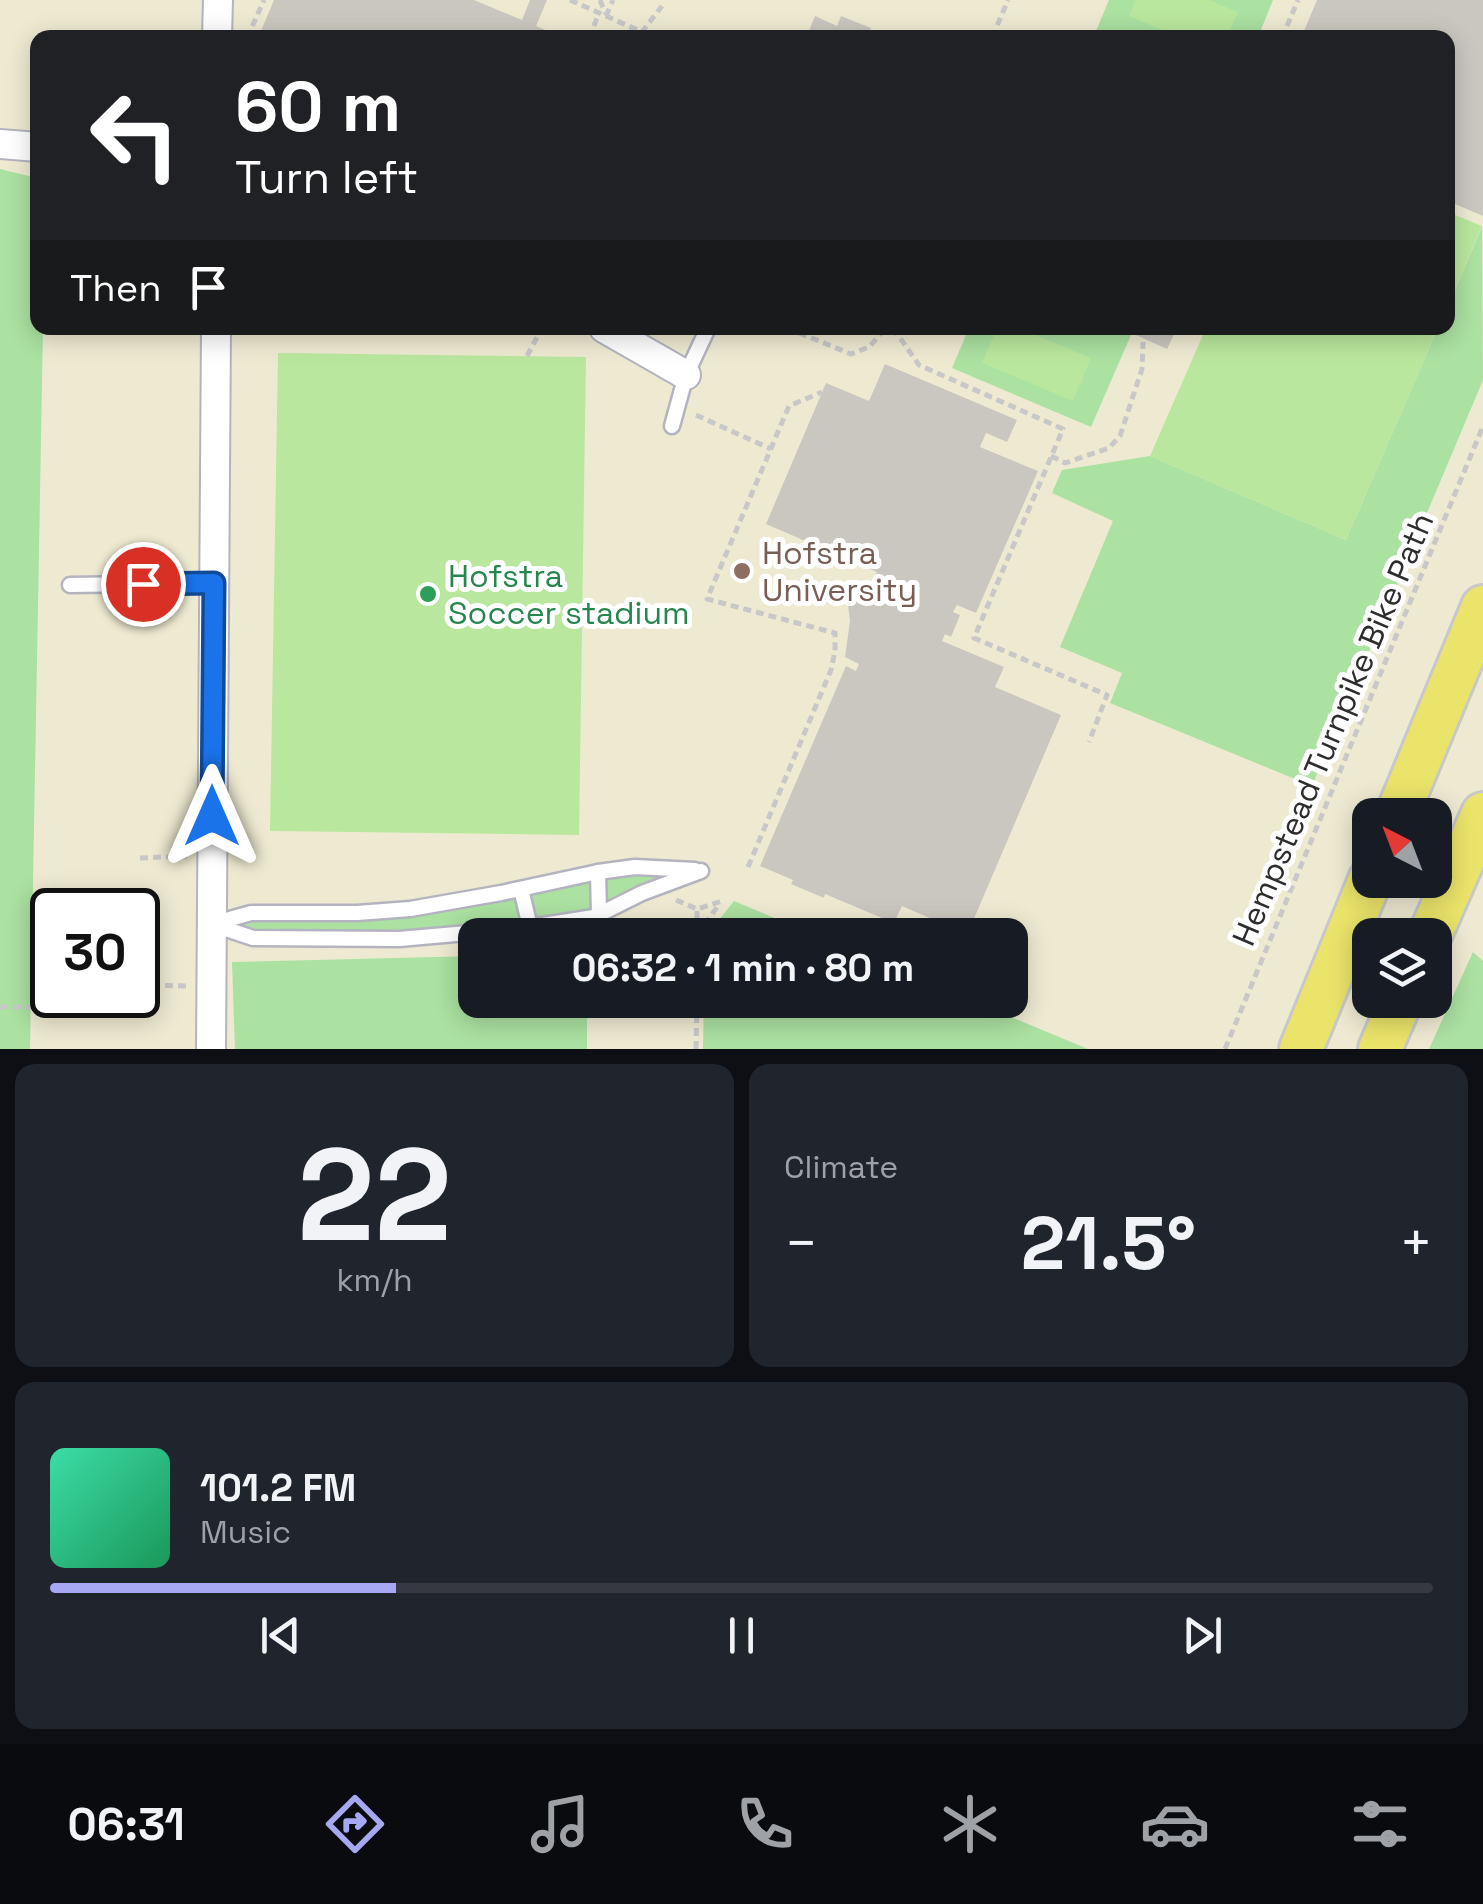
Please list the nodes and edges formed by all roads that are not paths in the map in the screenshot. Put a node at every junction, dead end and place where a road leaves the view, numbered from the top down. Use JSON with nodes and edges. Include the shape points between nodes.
{"nodes":[{"id":1,"x":218,"y":0,"type":"edge"},
{"id":2,"x":218,"y":30,"type":"edge"},
{"id":3,"x":0,"y":144,"type":"edge"},
{"id":4,"x":30,"y":146,"type":"edge"},
{"id":5,"x":216,"y":335,"type":"edge"},
{"id":6,"x":616,"y":335,"type":"edge"},
{"id":7,"x":705,"y":335,"type":"edge"},
{"id":8,"x":686,"y":375,"type":"junction"},
{"id":9,"x":672,"y":426,"type":"dead end"},
{"id":10,"x":214,"y":583,"type":"junction"},
{"id":11,"x":70,"y":585,"type":"dead end"},
{"id":12,"x":1483,"y":607,"type":"edge"},
{"id":13,"x":1404,"y":798,"type":"edge"},
{"id":14,"x":1483,"y":814,"type":"edge"},
{"id":15,"x":598,"y":872,"type":"junction"},
{"id":16,"x":522,"y":889,"type":"junction"},
{"id":17,"x":1363,"y":898,"type":"edge"},
{"id":18,"x":599,"y":914,"type":"junction"},
{"id":19,"x":528,"y":918,"type":"edge"},
{"id":20,"x":586,"y":918,"type":"edge"},
{"id":21,"x":1437,"y":918,"type":"edge"},
{"id":22,"x":212,"y":924,"type":"junction"},
{"id":23,"x":458,"y":934,"type":"edge"},
{"id":24,"x":1393,"y":1018,"type":"edge"},
{"id":25,"x":211,"y":1049,"type":"edge"},
{"id":26,"x":1300,"y":1049,"type":"edge"},
{"id":27,"x":1380,"y":1049,"type":"edge"}],
"edges":[{"from":1,"to":2,"type":"street"},
{"from":3,"to":4,"type":"street"},
{"from":5,"to":10,"type":"street"},
{"from":6,"to":8,"type":"street"},
{"from":7,"to":8,"type":"lane"},
{"from":8,"to":9,"type":"lane"},
{"from":10,"to":11,"type":"lane"},
{"from":10,"to":22,"type":"street"},
{"from":12,"to":13,"type":"main road"},
{"from":14,"to":21,"type":"main road"},
{"from":15,"to":16,"type":"lane"},
{"from":15,"to":18,"type":"lane"},
{"from":15,"to":18,"type":"lane","via":[[701,871]]},
{"from":16,"to":19,"type":"lane"},
{"from":16,"to":22,"type":"lane","via":[[410,910],[251,913]]},
{"from":17,"to":26,"type":"main road"},
{"from":18,"to":20,"type":"lane"},
{"from":22,"to":23,"type":"lane","via":[[252,938]]},
{"from":22,"to":25,"type":"street"},
{"from":24,"to":27,"type":"main road"}]}
